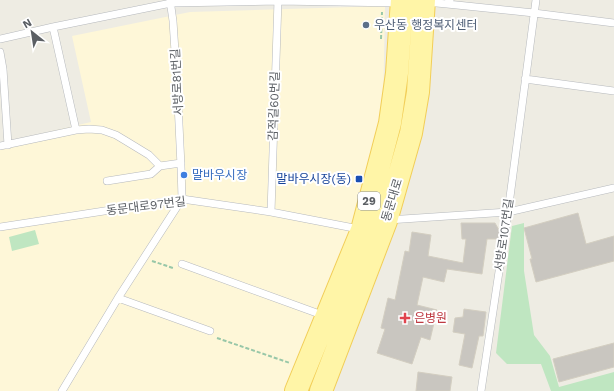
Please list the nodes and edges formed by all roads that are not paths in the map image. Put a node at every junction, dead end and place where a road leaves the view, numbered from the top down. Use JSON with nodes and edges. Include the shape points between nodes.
{"nodes":[{"id":1,"x":536,"y":0,"type":"edge"},
{"id":2,"x":278,"y":1,"type":"edge"},
{"id":3,"x":424,"y":1,"type":"edge"},
{"id":4,"x":171,"y":2,"type":"edge"},
{"id":5,"x":395,"y":2,"type":"edge"},
{"id":6,"x":449,"y":2,"type":"edge"},
{"id":7,"x":534,"y":13,"type":"junction"},
{"id":8,"x":614,"y":23,"type":"edge"},
{"id":9,"x":52,"y":27,"type":"junction"},
{"id":10,"x":0,"y":39,"type":"edge"},
{"id":11,"x":0,"y":52,"type":"edge"},
{"id":12,"x":525,"y":79,"type":"junction"},
{"id":13,"x":614,"y":91,"type":"edge"},
{"id":14,"x":76,"y":130,"type":"junction"},
{"id":15,"x":8,"y":145,"type":"junction"},
{"id":16,"x":0,"y":146,"type":"edge"},
{"id":17,"x":181,"y":163,"type":"junction"},
{"id":18,"x":160,"y":166,"type":"junction"},
{"id":19,"x":107,"y":181,"type":"dead end"},
{"id":20,"x":614,"y":188,"type":"edge"},
{"id":21,"x":182,"y":199,"type":"junction"},
{"id":22,"x":271,"y":212,"type":"junction"},
{"id":23,"x":508,"y":212,"type":"junction"},
{"id":24,"x":386,"y":221,"type":"junction"},
{"id":25,"x":0,"y":227,"type":"edge"},
{"id":26,"x":362,"y":230,"type":"junction"},
{"id":27,"x":182,"y":264,"type":"dead end"},
{"id":28,"x":118,"y":298,"type":"junction"},
{"id":29,"x":327,"y":317,"type":"junction"},
{"id":30,"x":210,"y":331,"type":"dead end"},
{"id":31,"x":62,"y":391,"type":"edge"},
{"id":32,"x":296,"y":391,"type":"edge"},
{"id":33,"x":321,"y":391,"type":"edge"},
{"id":34,"x":481,"y":391,"type":"edge"}],
"edges":[{"from":1,"to":7,"type":"lane","name":"서방로107번길"},
{"from":2,"to":4,"type":"lane"},
{"from":2,"to":5,"type":"lane"},
{"from":2,"to":22,"type":"lane","name":"감적길60번길"},
{"from":3,"to":6,"type":"lane"},
{"from":3,"to":24,"type":"main road","name":"동문대로","number":"29","via":[[418,92],[411,133]]},
{"from":4,"to":9,"type":"lane"},
{"from":4,"to":17,"type":"lane","name":"서방로81번길"},
{"from":5,"to":26,"type":"main road","name":"동문대로","number":"29","via":[[397,73],[390,123]]},
{"from":6,"to":7,"type":"lane"},
{"from":7,"to":8,"type":"lane"},
{"from":7,"to":12,"type":"lane","name":"서방로107번길"},
{"from":9,"to":10,"type":"lane"},
{"from":9,"to":14,"type":"lane"},
{"from":11,"to":15,"type":"lane"},
{"from":12,"to":13,"type":"lane"},
{"from":12,"to":23,"type":"lane","name":"서방로107번길"},
{"from":14,"to":15,"type":"lane"},
{"from":14,"to":18,"type":"lane","via":[[102,130],[116,135],[149,155]]},
{"from":15,"to":16,"type":"lane"},
{"from":17,"to":18,"type":"lane"},
{"from":17,"to":21,"type":"lane","name":"서방로81번길"},
{"from":18,"to":19,"type":"lane","via":[[151,174]]},
{"from":20,"to":23,"type":"lane"},
{"from":21,"to":22,"type":"lane","name":"동문대로97번길"},
{"from":21,"to":25,"type":"lane","name":"동문대로97번길"},
{"from":21,"to":28,"type":"lane"},
{"from":22,"to":26,"type":"lane","name":"동문대로97번길"},
{"from":23,"to":24,"type":"lane"},
{"from":23,"to":34,"type":"lane","name":"서방로107번길"},
{"from":24,"to":33,"type":"main road","name":"동문대로","number":"29"},
{"from":26,"to":29,"type":"main road","name":"동문대로","number":"29"},
{"from":27,"to":29,"type":"lane"},
{"from":28,"to":30,"type":"lane"},
{"from":28,"to":31,"type":"lane"},
{"from":29,"to":32,"type":"main road","name":"동문대로","number":"29"}]}
